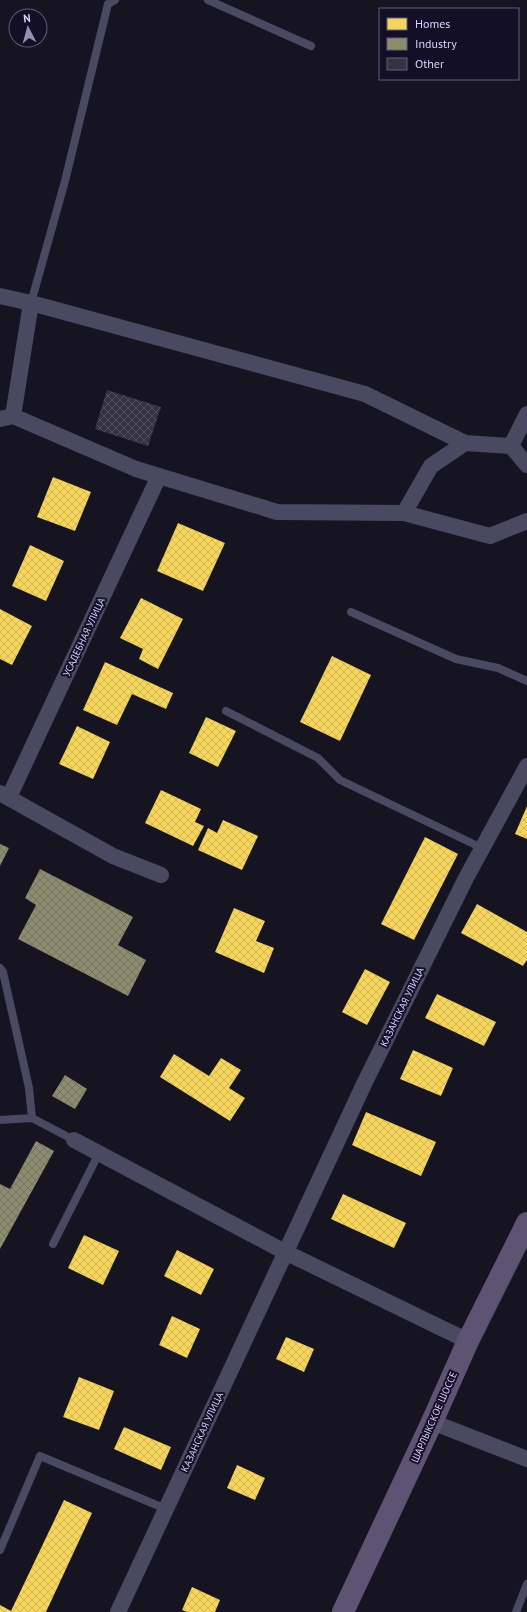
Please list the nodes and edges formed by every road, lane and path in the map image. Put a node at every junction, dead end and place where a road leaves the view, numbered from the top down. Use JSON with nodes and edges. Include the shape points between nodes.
{"nodes":[{"id":1,"x":115,"y":0,"type":"edge"},
{"id":2,"x":208,"y":0,"type":"edge"},
{"id":3,"x":311,"y":46,"type":"dead end"},
{"id":4,"x":0,"y":296,"type":"edge"},
{"id":5,"x":31,"y":303,"type":"junction"},
{"id":6,"x":527,"y":414,"type":"edge"},
{"id":7,"x":7,"y":417,"type":"edge"},
{"id":8,"x":465,"y":443,"type":"junction"},
{"id":9,"x":511,"y":446,"type":"junction"},
{"id":10,"x":527,"y":465,"type":"edge"},
{"id":11,"x":159,"y":476,"type":"junction"},
{"id":12,"x":404,"y":513,"type":"junction"},
{"id":13,"x":527,"y":521,"type":"edge"},
{"id":14,"x":351,"y":612,"type":"dead end"},
{"id":15,"x":527,"y":680,"type":"edge"},
{"id":16,"x":226,"y":711,"type":"dead end"},
{"id":17,"x":527,"y":766,"type":"edge"},
{"id":18,"x":4,"y":795,"type":"edge"},
{"id":19,"x":482,"y":848,"type":"junction"},
{"id":20,"x":161,"y":875,"type":"dead end"},
{"id":21,"x":0,"y":968,"type":"edge"},
{"id":22,"x":32,"y":1118,"type":"junction"},
{"id":23,"x":0,"y":1120,"type":"edge"},
{"id":24,"x":74,"y":1140,"type":"joint"},
{"id":25,"x":99,"y":1153,"type":"junction"},
{"id":26,"x":527,"y":1223,"type":"edge"},
{"id":27,"x":53,"y":1244,"type":"dead end"},
{"id":28,"x":286,"y":1252,"type":"junction"},
{"id":29,"x":468,"y":1341,"type":"junction"},
{"id":30,"x":432,"y":1422,"type":"junction"},
{"id":31,"x":527,"y":1459,"type":"edge"},
{"id":32,"x":166,"y":1509,"type":"junction"},
{"id":33,"x":0,"y":1550,"type":"edge"},
{"id":34,"x":527,"y":1584,"type":"edge"},
{"id":35,"x":118,"y":1612,"type":"edge"},
{"id":36,"x":343,"y":1612,"type":"edge"},
{"id":37,"x":516,"y":1612,"type":"edge"}],
"edges":[{"from":1,"to":5,"type":"lane","via":[[108,4],[65,181]]},
{"from":2,"to":3,"type":"lane"},
{"from":4,"to":5,"type":"street"},
{"from":5,"to":7,"type":"street"},
{"from":5,"to":8,"type":"street","via":[[365,394]]},
{"from":6,"to":9,"type":"street"},
{"from":7,"to":11,"type":"street"},
{"from":8,"to":9,"type":"street"},
{"from":8,"to":12,"type":"street","via":[[431,466]]},
{"from":9,"to":10,"type":"street"},
{"from":11,"to":12,"type":"street","via":[[277,512]]},
{"from":11,"to":18,"type":"street","name":"УСАДЕБНАЯ УЛИЦА"},
{"from":12,"to":13,"type":"street","via":[[490,536]]},
{"from":14,"to":15,"type":"lane","via":[[456,659],[498,668]]},
{"from":16,"to":19,"type":"lane","via":[[318,758],[340,780]]},
{"from":17,"to":19,"type":"street","name":"КАЗАНСКАЯ УЛИЦА"},
{"from":18,"to":20,"type":"street","via":[[113,856]]},
{"from":19,"to":28,"type":"street","name":"КАЗАНСКАЯ УЛИЦА","via":[[364,1084]]},
{"from":21,"to":22,"type":"lane","via":[[29,1088]]},
{"from":22,"to":23,"type":"lane"},
{"from":22,"to":24,"type":"lane"},
{"from":24,"to":25,"type":"street"},
{"from":25,"to":27,"type":"lane"},
{"from":25,"to":28,"type":"street"},
{"from":26,"to":29,"type":"main road","name":"ШАРЛЫКСКОЕ ШОССЕ"},
{"from":28,"to":29,"type":"street"},
{"from":28,"to":32,"type":"street","name":"КАЗАНСКАЯ УЛИЦА"},
{"from":29,"to":30,"type":"main road","name":"ШАРЛЫКСКОЕ ШОССЕ"},
{"from":30,"to":31,"type":"street"},
{"from":30,"to":36,"type":"main road","name":"ШАРЛЫКСКОЕ ШОССЕ"},
{"from":32,"to":33,"type":"lane","via":[[40,1456]]},
{"from":32,"to":35,"type":"street","name":"КАЗАНСКАЯ УЛИЦА"},
{"from":34,"to":37,"type":"lane"}]}
